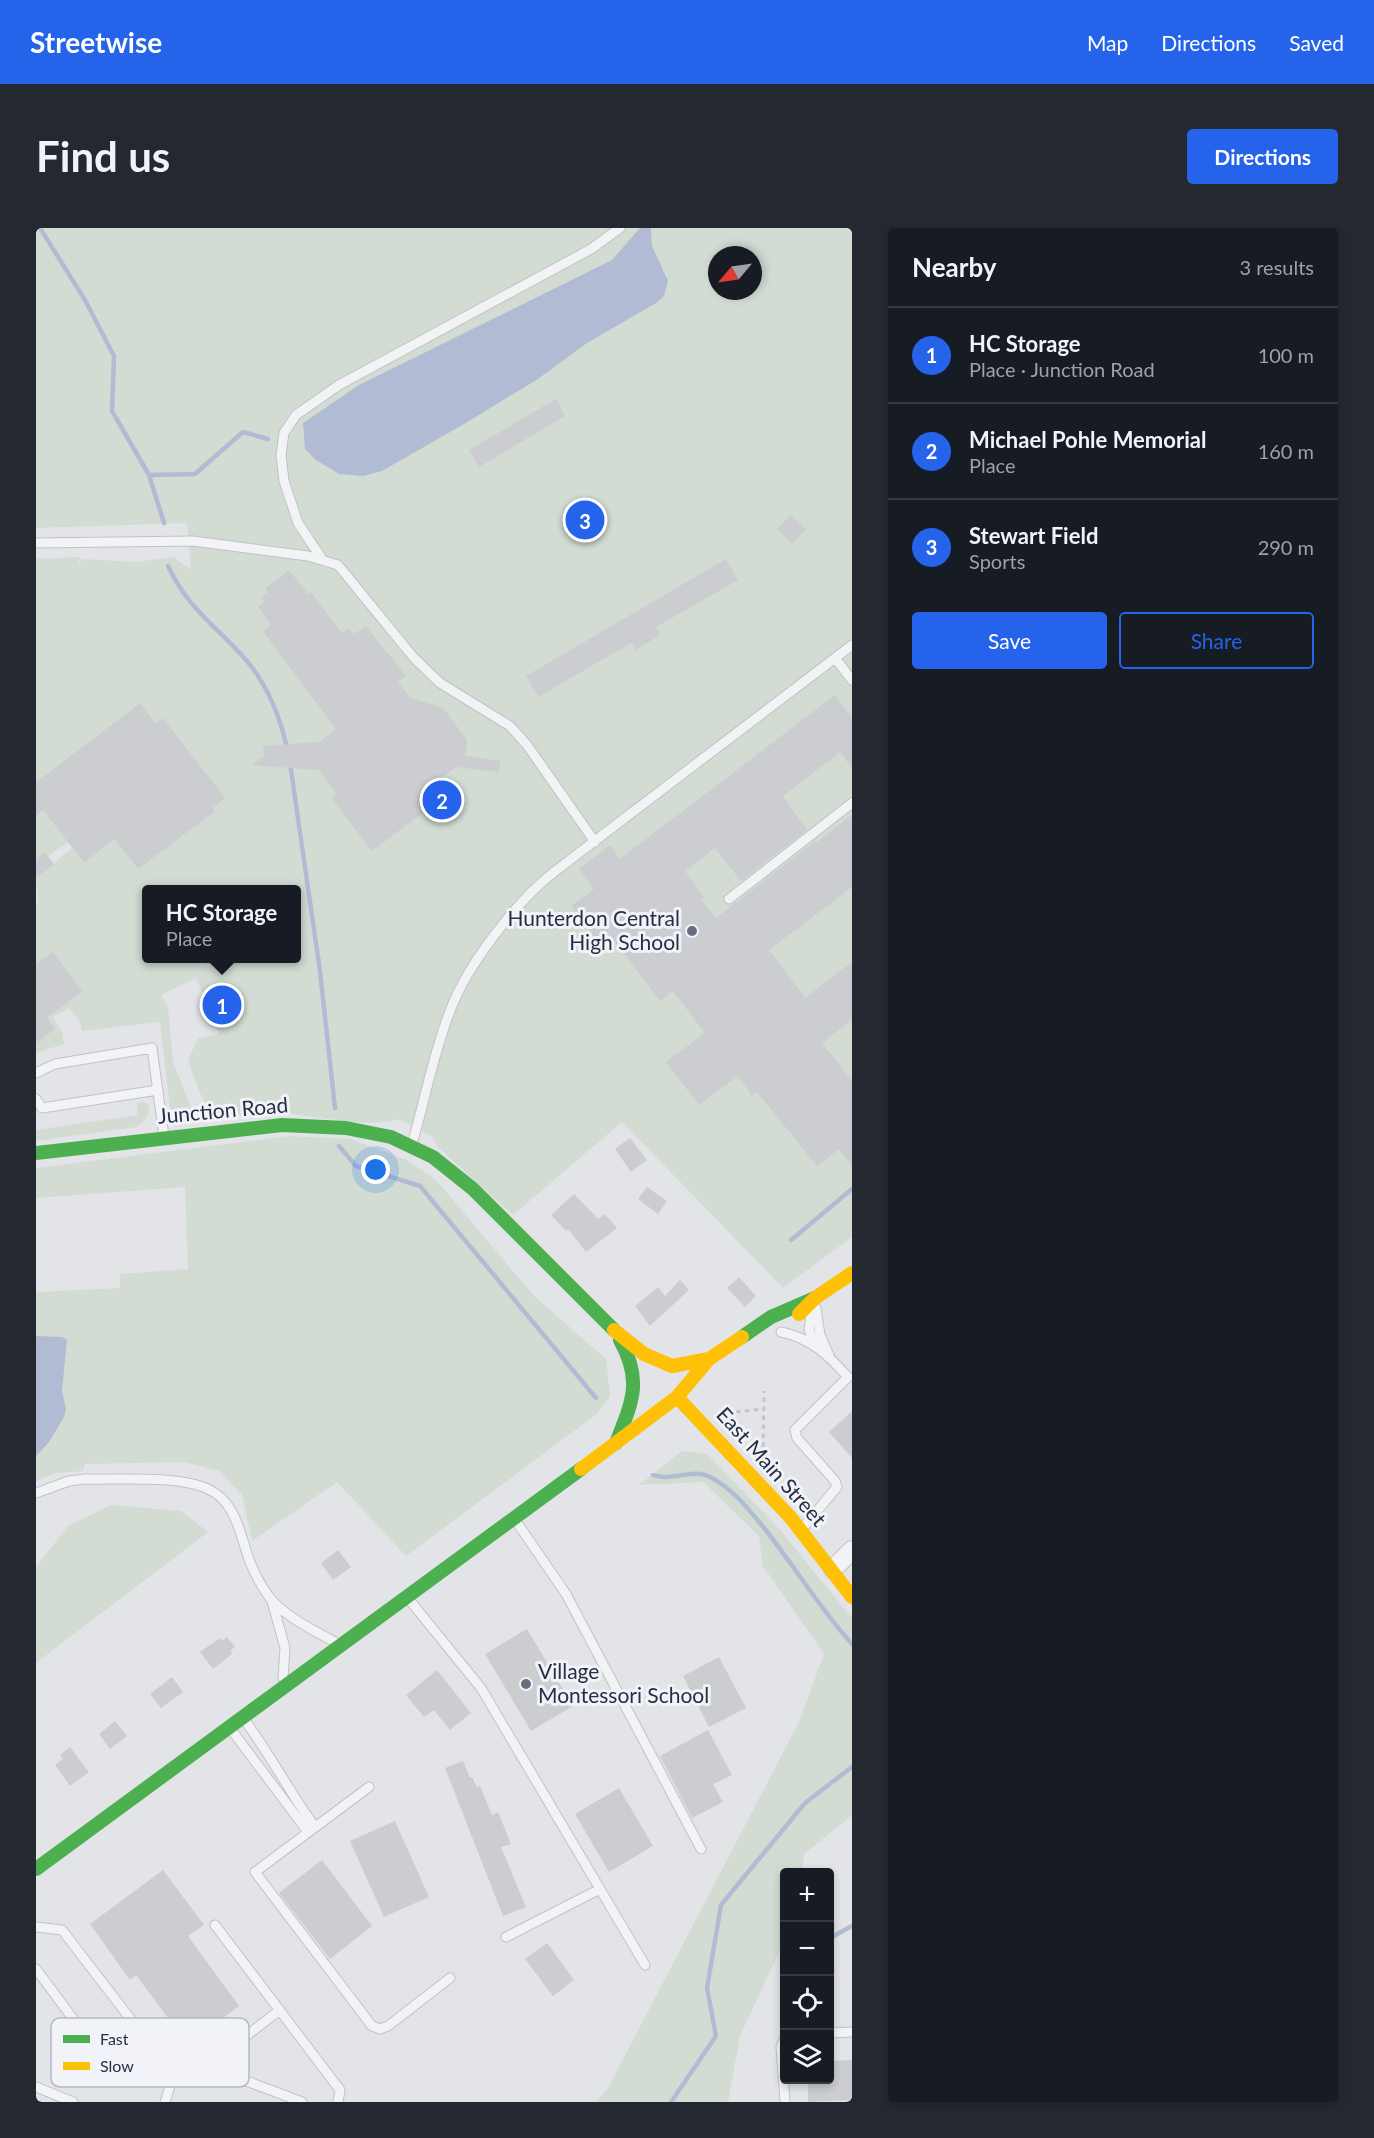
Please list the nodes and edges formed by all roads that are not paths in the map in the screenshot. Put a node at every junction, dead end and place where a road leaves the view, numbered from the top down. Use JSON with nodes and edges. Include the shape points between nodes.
{"nodes":[{"id":1,"x":620,"y":228,"type":"edge"},
{"id":2,"x":36,"y":543,"type":"edge"},
{"id":3,"x":322,"y":559,"type":"junction"},
{"id":4,"x":852,"y":645,"type":"edge"},
{"id":5,"x":835,"y":658,"type":"junction"},
{"id":6,"x":852,"y":680,"type":"edge"},
{"id":7,"x":852,"y":803,"type":"edge"},
{"id":8,"x":595,"y":842,"type":"junction"},
{"id":9,"x":729,"y":899,"type":"dead end"},
{"id":10,"x":36,"y":1073,"type":"edge"},
{"id":11,"x":158,"y":1090,"type":"junction"},
{"id":12,"x":36,"y":1099,"type":"edge"},
{"id":13,"x":164,"y":1138,"type":"junction"},
{"id":14,"x":412,"y":1145,"type":"junction"},
{"id":15,"x":36,"y":1153,"type":"edge"},
{"id":16,"x":852,"y":1273,"type":"edge"},
{"id":17,"x":815,"y":1298,"type":"junction"},
{"id":18,"x":616,"y":1332,"type":"junction"},
{"id":19,"x":776,"y":1335,"type":"joint"},
{"id":20,"x":814,"y":1344,"type":"junction"},
{"id":21,"x":830,"y":1357,"type":"junction"},
{"id":22,"x":709,"y":1359,"type":"junction"},
{"id":23,"x":707,"y":1386,"type":"dead end"},
{"id":24,"x":677,"y":1397,"type":"junction"},
{"id":25,"x":616,"y":1443,"type":"junction"},
{"id":26,"x":36,"y":1493,"type":"edge"},
{"id":27,"x":515,"y":1519,"type":"junction"},
{"id":28,"x":802,"y":1529,"type":"junction"},
{"id":29,"x":852,"y":1551,"type":"edge"},
{"id":30,"x":833,"y":1569,"type":"junction"},
{"id":31,"x":852,"y":1597,"type":"edge"},
{"id":32,"x":408,"y":1598,"type":"junction"},
{"id":33,"x":272,"y":1601,"type":"junction"},
{"id":34,"x":343,"y":1646,"type":"junction"},
{"id":35,"x":283,"y":1689,"type":"junction"},
{"id":36,"x":243,"y":1718,"type":"junction"},
{"id":37,"x":230,"y":1728,"type":"junction"},
{"id":38,"x":369,"y":1787,"type":"dead end"},
{"id":39,"x":312,"y":1830,"type":"junction"},
{"id":40,"x":701,"y":1849,"type":"dead end"},
{"id":41,"x":36,"y":1869,"type":"edge"},
{"id":42,"x":600,"y":1889,"type":"junction"},
{"id":43,"x":215,"y":1925,"type":"dead end"},
{"id":44,"x":36,"y":1927,"type":"edge"},
{"id":45,"x":506,"y":1937,"type":"dead end"},
{"id":46,"x":645,"y":1965,"type":"dead end"},
{"id":47,"x":36,"y":1969,"type":"edge"},
{"id":48,"x":450,"y":1978,"type":"dead end"},
{"id":49,"x":280,"y":2010,"type":"junction"},
{"id":50,"x":73,"y":2018,"type":"edge"},
{"id":51,"x":129,"y":2018,"type":"edge"},
{"id":52,"x":852,"y":2032,"type":"edge"},
{"id":53,"x":834,"y":2033,"type":"edge"},
{"id":54,"x":249,"y":2034,"type":"edge"},
{"id":55,"x":249,"y":2082,"type":"edge"},
{"id":56,"x":784,"y":2084,"type":"edge"},
{"id":57,"x":36,"y":2087,"type":"edge"},
{"id":58,"x":170,"y":2087,"type":"edge"},
{"id":59,"x":48,"y":2098,"type":"edge"},
{"id":60,"x":73,"y":2102,"type":"edge"},
{"id":61,"x":165,"y":2102,"type":"edge"},
{"id":62,"x":302,"y":2102,"type":"edge"},
{"id":63,"x":338,"y":2102,"type":"edge"},
{"id":64,"x":785,"y":2102,"type":"edge"}],
"edges":[{"from":1,"to":3,"type":"lane","via":[[581,255],[339,385],[296,415],[284,433],[284,482],[298,523]]},
{"from":2,"to":3,"type":"lane","via":[[193,541]]},
{"from":3,"to":8,"type":"lane","via":[[338,565],[349,576],[414,658],[440,683],[510,726]]},
{"from":4,"to":5,"type":"lane"},
{"from":5,"to":6,"type":"lane"},
{"from":5,"to":8,"type":"lane"},
{"from":7,"to":9,"type":"lane"},
{"from":8,"to":14,"type":"lane","via":[[544,881],[474,967],[450,1009]]},
{"from":10,"to":11,"type":"lane","via":[[54,1064],[152,1048]]},
{"from":11,"to":12,"type":"lane","via":[[42,1108]]},
{"from":11,"to":13,"type":"lane"},
{"from":13,"to":14,"type":"main road","name":"Junction Road","via":[[282,1125],[369,1131]]},
{"from":13,"to":15,"type":"main road","name":"Junction Road"},
{"from":14,"to":18,"type":"main road","name":"Junction Road","via":[[492,1206]]},
{"from":16,"to":17,"type":"main road"},
{"from":17,"to":19,"type":"main road"},
{"from":17,"to":20,"type":"lane","via":[[809,1329]]},
{"from":17,"to":21,"type":"lane","via":[[817,1326]]},
{"from":17,"to":22,"type":"main road","via":[[771,1317]]},
{"from":18,"to":22,"type":"main road","via":[[663,1364]]},
{"from":18,"to":25,"type":"main road","via":[[629,1354],[636,1381]]},
{"from":19,"to":20,"type":"lane","via":[[798,1335]]},
{"from":20,"to":21,"type":"lane"},
{"from":21,"to":28,"type":"lane","via":[[848,1377],[799,1423],[795,1435],[837,1487]]},
{"from":22,"to":24,"type":"main road"},
{"from":23,"to":24,"type":"main road"},
{"from":24,"to":25,"type":"main road"},
{"from":24,"to":28,"type":"main road","name":"East Main Street"},
{"from":25,"to":27,"type":"main road"},
{"from":26,"to":33,"type":"lane","via":[[85,1479],[187,1482],[209,1489],[226,1501],[233,1512],[251,1564]]},
{"from":27,"to":32,"type":"main road"},
{"from":27,"to":40,"type":"lane","via":[[566,1594]]},
{"from":28,"to":30,"type":"main road","name":"East Main Street"},
{"from":29,"to":30,"type":"street"},
{"from":30,"to":31,"type":"main road","name":"East Main Street"},
{"from":32,"to":34,"type":"main road"},
{"from":32,"to":42,"type":"lane","via":[[482,1688]]},
{"from":33,"to":34,"type":"lane"},
{"from":33,"to":35,"type":"lane","via":[[285,1648]]},
{"from":34,"to":35,"type":"main road"},
{"from":35,"to":36,"type":"main road"},
{"from":36,"to":37,"type":"main road"},
{"from":36,"to":39,"type":"lane","via":[[271,1754]]},
{"from":37,"to":39,"type":"lane"},
{"from":37,"to":41,"type":"main road"},
{"from":38,"to":39,"type":"lane"},
{"from":39,"to":48,"type":"lane","via":[[255,1872],[372,2026],[388,2026]]},
{"from":42,"to":45,"type":"lane"},
{"from":42,"to":46,"type":"lane"},
{"from":43,"to":49,"type":"lane"},
{"from":44,"to":51,"type":"lane","via":[[62,1929]]},
{"from":47,"to":50,"type":"lane"},
{"from":49,"to":54,"type":"lane"},
{"from":49,"to":63,"type":"lane","via":[[340,2090]]},
{"from":52,"to":53,"type":"lane"},
{"from":55,"to":62,"type":"lane"},
{"from":56,"to":64,"type":"lane"},
{"from":57,"to":59,"type":"lane"},
{"from":58,"to":61,"type":"lane"},
{"from":59,"to":60,"type":"lane"}]}
